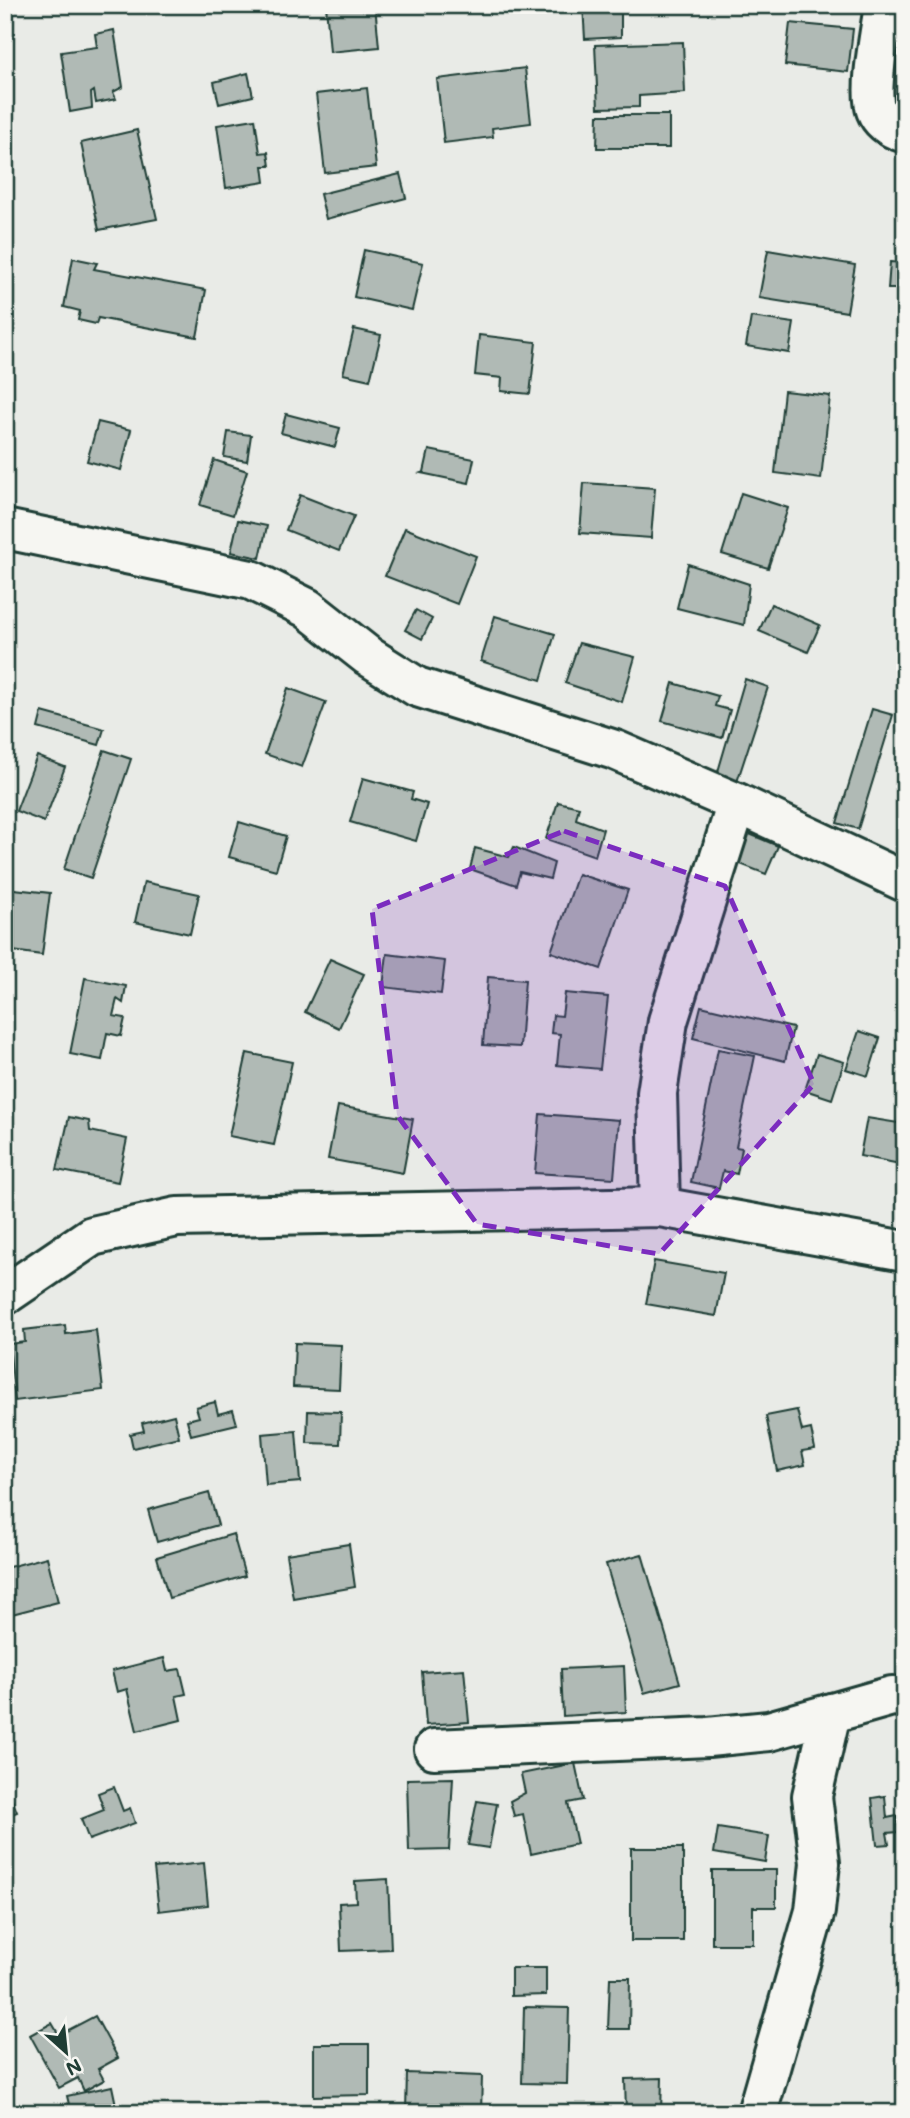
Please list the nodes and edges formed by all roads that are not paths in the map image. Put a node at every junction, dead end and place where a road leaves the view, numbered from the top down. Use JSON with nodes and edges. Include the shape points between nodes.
{"nodes":[{"id":1,"x":884,"y":5,"type":"edge"},
{"id":2,"x":905,"y":133,"type":"edge"},
{"id":3,"x":5,"y":529,"type":"edge"},
{"id":4,"x":737,"y":803,"type":"junction"},
{"id":5,"x":905,"y":882,"type":"edge"},
{"id":6,"x":660,"y":1207,"type":"junction"},
{"id":7,"x":905,"y":1251,"type":"edge"},
{"id":8,"x":5,"y":1295,"type":"edge"},
{"id":9,"x":905,"y":1698,"type":"edge"},
{"id":10,"x":831,"y":1713,"type":"junction"},
{"id":11,"x":434,"y":1749,"type":"dead end"},
{"id":12,"x":757,"y":2113,"type":"edge"}],
"edges":[{"from":1,"to":2,"type":"street","via":[[874,89],[876,110],[889,128]]},
{"from":3,"to":4,"type":"street","via":[[251,580],[307,608],[417,687],[615,750]]},
{"from":4,"to":5,"type":"street"},
{"from":4,"to":6,"type":"street","via":[[668,1021],[657,1093]]},
{"from":6,"to":7,"type":"street"},
{"from":6,"to":8,"type":"street","via":[[177,1217],[92,1236]]},
{"from":9,"to":10,"type":"street","via":[[892,1696]]},
{"from":10,"to":11,"type":"street","via":[[769,1731],[708,1737]]},
{"from":10,"to":12,"type":"street","via":[[812,1796],[820,1863],[815,1911]]}]}
